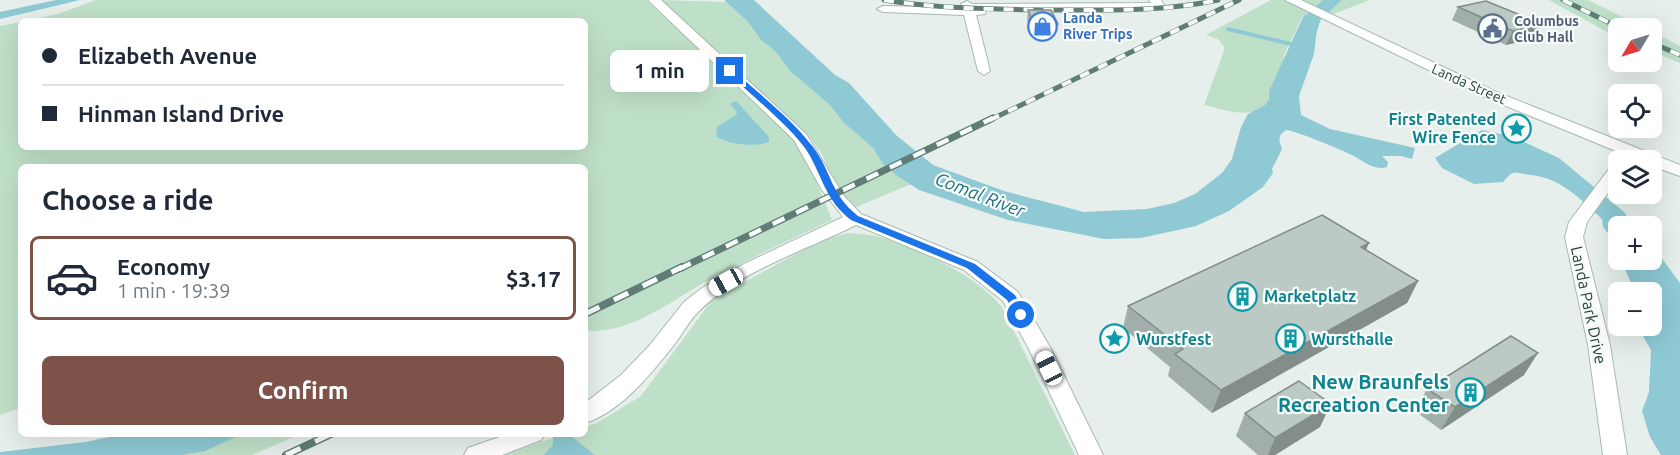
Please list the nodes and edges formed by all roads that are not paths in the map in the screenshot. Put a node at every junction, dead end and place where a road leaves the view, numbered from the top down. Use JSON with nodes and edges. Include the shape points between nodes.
{"nodes":[{"id":1,"x":654,"y":0,"type":"edge"},
{"id":2,"x":1291,"y":0,"type":"edge"},
{"id":3,"x":1156,"y":2,"type":"edge"},
{"id":4,"x":968,"y":6,"type":"edge"},
{"id":5,"x":883,"y":9,"type":"dead end"},
{"id":6,"x":1060,"y":12,"type":"dead end"},
{"id":7,"x":984,"y":71,"type":"dead end"},
{"id":8,"x":1608,"y":152,"type":"edge"},
{"id":9,"x":1662,"y":165,"type":"edge"},
{"id":10,"x":1680,"y":171,"type":"edge"},
{"id":11,"x":1608,"y":183,"type":"edge"},
{"id":12,"x":855,"y":218,"type":"junction"},
{"id":13,"x":831,"y":231,"type":"junction"},
{"id":14,"x":887,"y":232,"type":"junction"},
{"id":15,"x":588,"y":412,"type":"edge"},
{"id":16,"x":525,"y":437,"type":"edge"},
{"id":17,"x":476,"y":455,"type":"edge"},
{"id":18,"x":1091,"y":455,"type":"edge"},
{"id":19,"x":1615,"y":455,"type":"edge"}],
"edges":[{"from":1,"to":12,"type":"street","via":[[800,137],[836,200]]},
{"from":2,"to":8,"type":"street","name":"Landa Street","via":[[1411,58],[1572,128]]},
{"from":3,"to":4,"type":"street","via":[[1159,6]]},
{"from":4,"to":5,"type":"street"},
{"from":4,"to":6,"type":"street"},
{"from":4,"to":7,"type":"street"},
{"from":9,"to":10,"type":"street"},
{"from":11,"to":19,"type":"street","name":"Landa Park Drive","via":[[1578,222],[1574,237],[1599,345]]},
{"from":12,"to":13,"type":"street"},
{"from":12,"to":14,"type":"street"},
{"from":13,"to":14,"type":"street"},
{"from":13,"to":15,"type":"street","via":[[736,276],[703,297],[627,385]]},
{"from":14,"to":18,"type":"street","via":[[971,266],[1011,297]]},
{"from":16,"to":17,"type":"street"}]}
